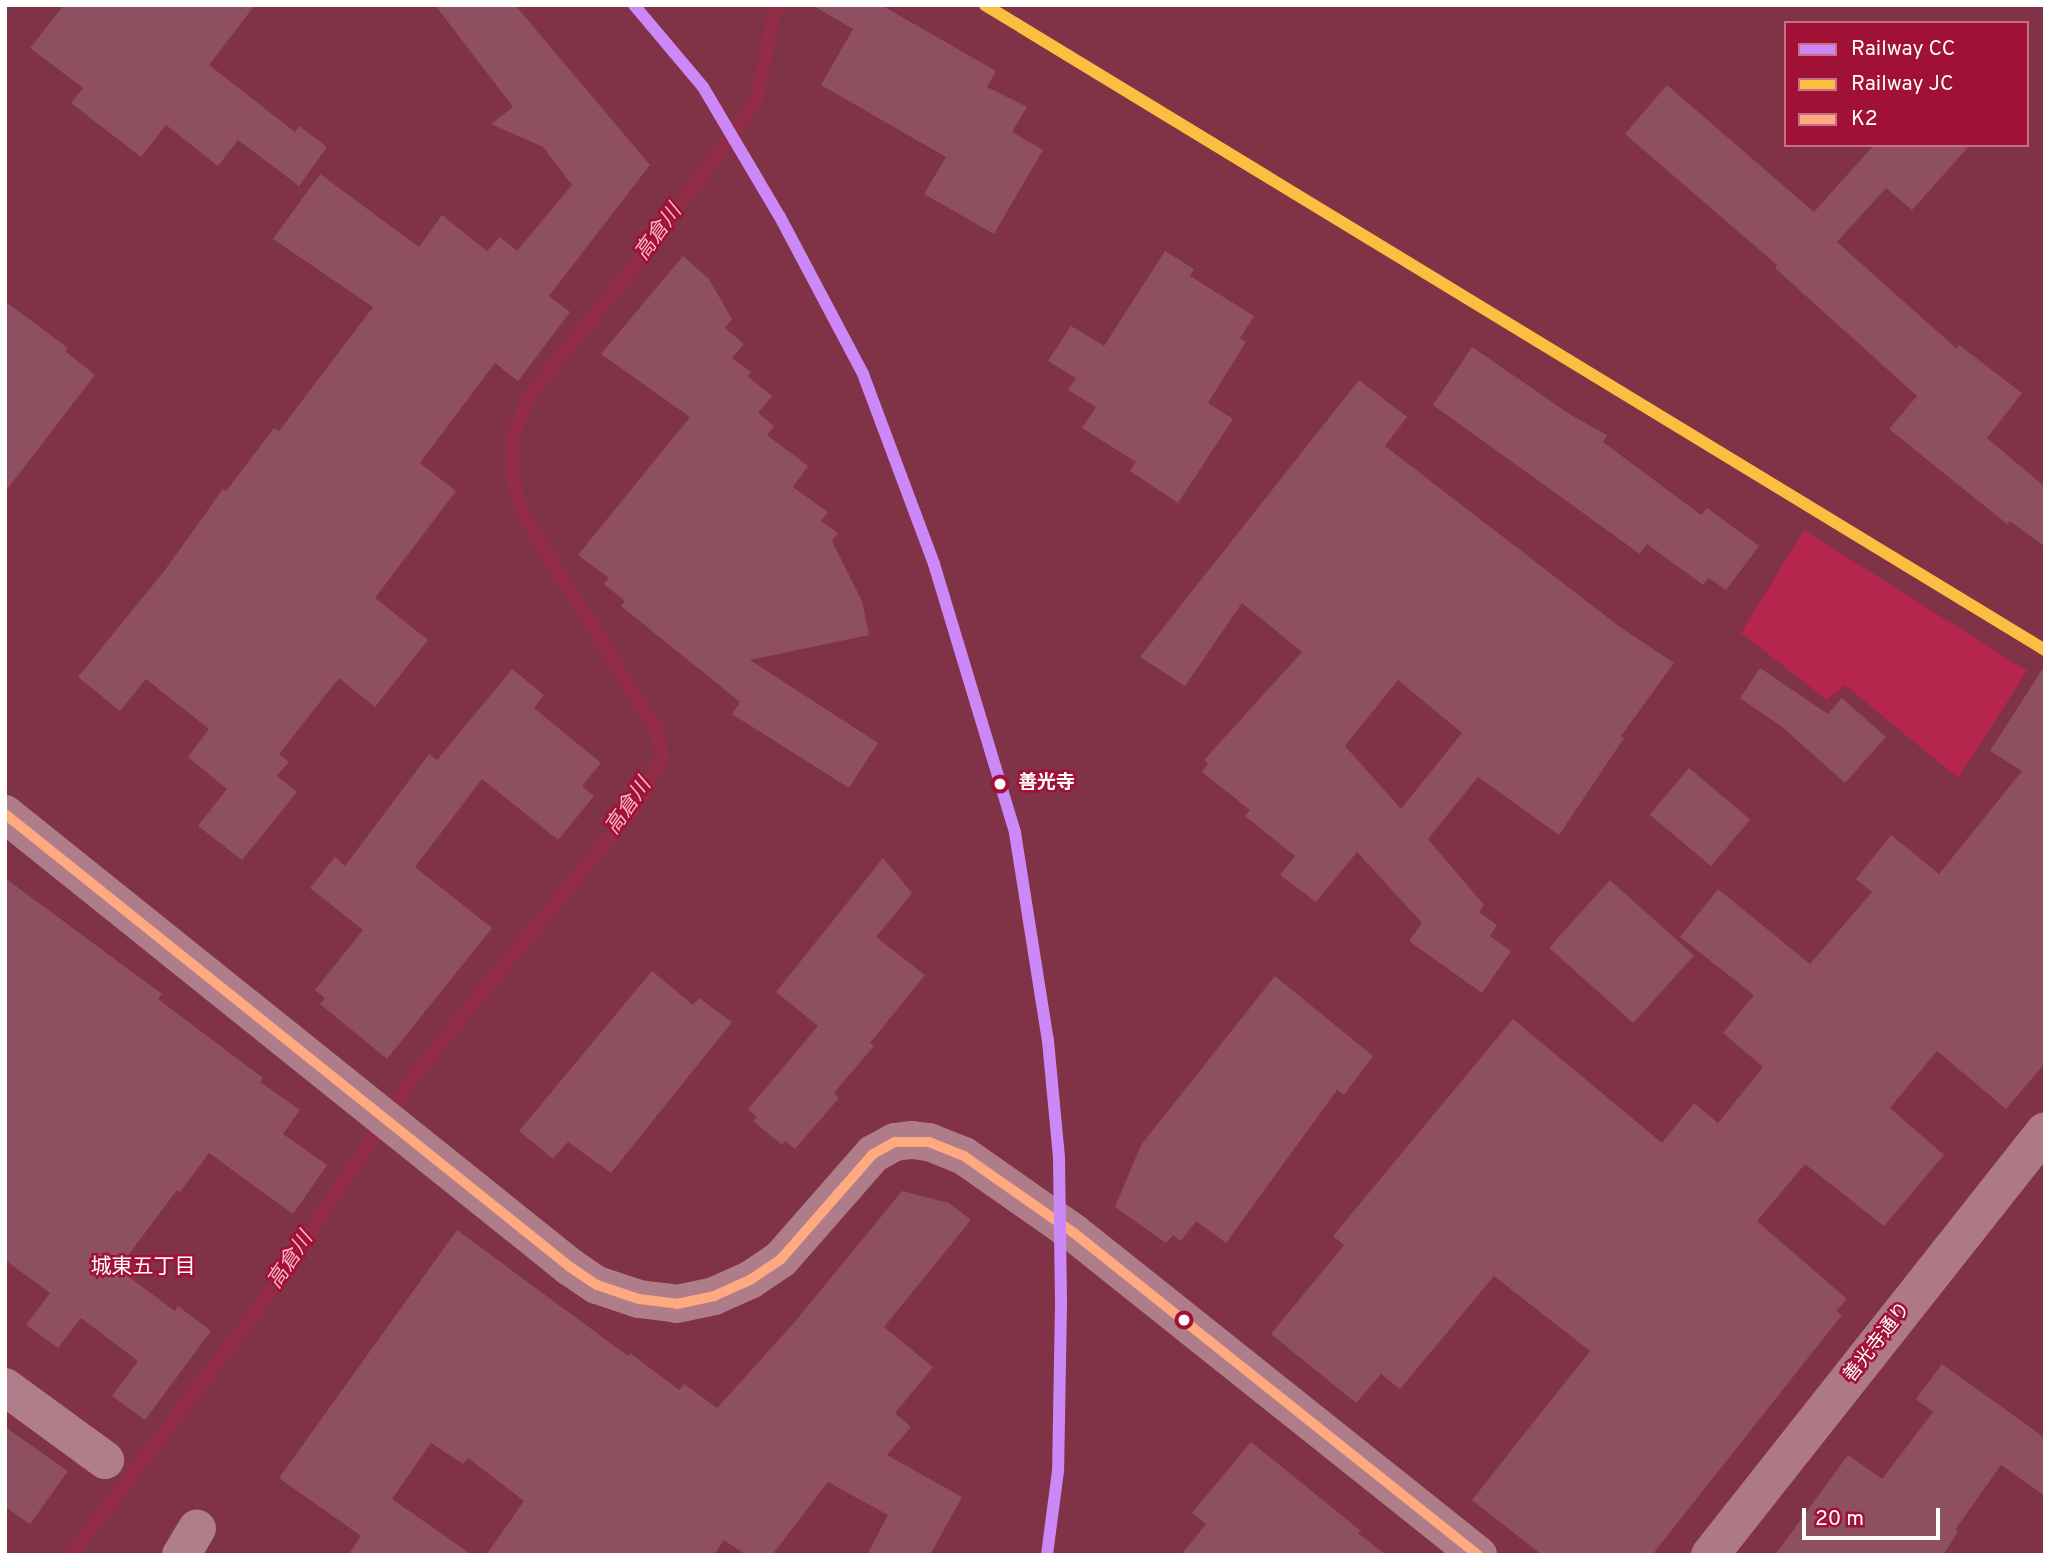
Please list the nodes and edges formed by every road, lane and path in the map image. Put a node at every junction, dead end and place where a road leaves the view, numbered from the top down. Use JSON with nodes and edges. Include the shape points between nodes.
{"nodes":[{"id":1,"x":5,"y":814,"type":"edge"},
{"id":2,"x":2045,"y":1131,"type":"edge"},
{"id":3,"x":5,"y":1387,"type":"edge"},
{"id":4,"x":104,"y":1460,"type":"dead end"},
{"id":5,"x":1478,"y":1555,"type":"edge"},
{"id":6,"x":1710,"y":1555,"type":"edge"}],
"edges":[{"from":1,"to":5,"type":"highway","via":[[597,1285],[677,1304],[715,1296],[781,1259],[873,1154],[895,1142],[929,1142],[964,1156],[1074,1233]]},
{"from":2,"to":6,"type":"main road","name":"善光寺通り"},
{"from":3,"to":4,"type":"street"}]}
